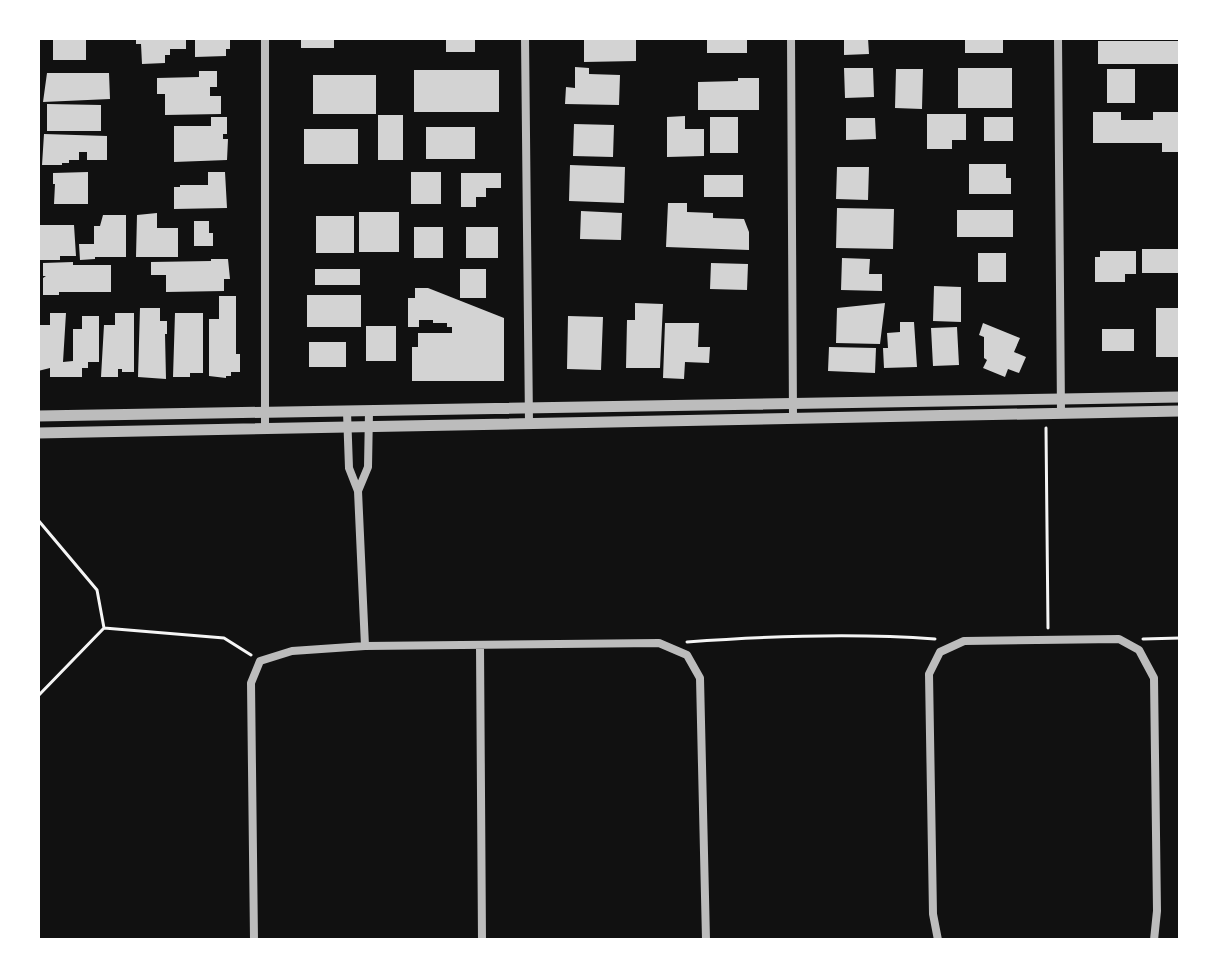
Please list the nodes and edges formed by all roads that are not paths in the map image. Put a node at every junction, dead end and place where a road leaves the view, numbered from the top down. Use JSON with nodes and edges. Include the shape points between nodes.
{"nodes":[{"id":1,"x":265,"y":38,"type":"edge"},
{"id":2,"x":525,"y":38,"type":"edge"},
{"id":3,"x":791,"y":38,"type":"edge"},
{"id":4,"x":1058,"y":38,"type":"edge"},
{"id":5,"x":1180,"y":397,"type":"edge"},
{"id":6,"x":1060,"y":399,"type":"junction"},
{"id":7,"x":793,"y":403,"type":"junction"},
{"id":8,"x":528,"y":408,"type":"junction"},
{"id":9,"x":1180,"y":411,"type":"edge"},
{"id":10,"x":347,"y":412,"type":"junction"},
{"id":11,"x":369,"y":412,"type":"junction"},
{"id":12,"x":1061,"y":413,"type":"junction"},
{"id":13,"x":265,"y":414,"type":"junction"},
{"id":14,"x":38,"y":416,"type":"edge"},
{"id":15,"x":793,"y":418,"type":"junction"},
{"id":16,"x":529,"y":423,"type":"junction"},
{"id":17,"x":347,"y":427,"type":"junction"},
{"id":18,"x":368,"y":427,"type":"junction"},
{"id":19,"x":265,"y":428,"type":"junction"},
{"id":20,"x":38,"y":433,"type":"edge"},
{"id":21,"x":358,"y":491,"type":"junction"},
{"id":22,"x":365,"y":646,"type":"junction"},
{"id":23,"x":480,"y":646,"type":"junction"},
{"id":24,"x":254,"y":940,"type":"edge"},
{"id":25,"x":482,"y":940,"type":"edge"},
{"id":26,"x":706,"y":940,"type":"edge"},
{"id":27,"x":938,"y":940,"type":"edge"},
{"id":28,"x":1154,"y":940,"type":"edge"}],
"edges":[{"from":1,"to":13,"type":"street"},
{"from":2,"to":8,"type":"street"},
{"from":3,"to":7,"type":"street"},
{"from":4,"to":6,"type":"street"},
{"from":5,"to":6,"type":"street"},
{"from":6,"to":7,"type":"street"},
{"from":6,"to":12,"type":"street"},
{"from":7,"to":8,"type":"street"},
{"from":7,"to":15,"type":"street"},
{"from":8,"to":11,"type":"street"},
{"from":8,"to":16,"type":"street"},
{"from":9,"to":12,"type":"street"},
{"from":10,"to":11,"type":"street"},
{"from":10,"to":13,"type":"street"},
{"from":10,"to":17,"type":"street"},
{"from":11,"to":18,"type":"street"},
{"from":12,"to":15,"type":"street"},
{"from":13,"to":14,"type":"street"},
{"from":13,"to":19,"type":"street"},
{"from":15,"to":16,"type":"street"},
{"from":16,"to":18,"type":"street"},
{"from":17,"to":18,"type":"street"},
{"from":17,"to":19,"type":"street"},
{"from":17,"to":21,"type":"street","via":[[349,468]]},
{"from":18,"to":21,"type":"street","via":[[368,467]]},
{"from":19,"to":20,"type":"street"},
{"from":21,"to":22,"type":"street"},
{"from":22,"to":23,"type":"street"},
{"from":22,"to":24,"type":"street","via":[[292,651],[260,661],[251,683]]},
{"from":23,"to":25,"type":"street"},
{"from":23,"to":26,"type":"street","via":[[659,643],[687,655],[700,678],[702,699]]},
{"from":27,"to":28,"type":"street","via":[[933,914],[929,674],[940,652],[964,641],[1119,639],[1139,650],[1154,678]]}]}
